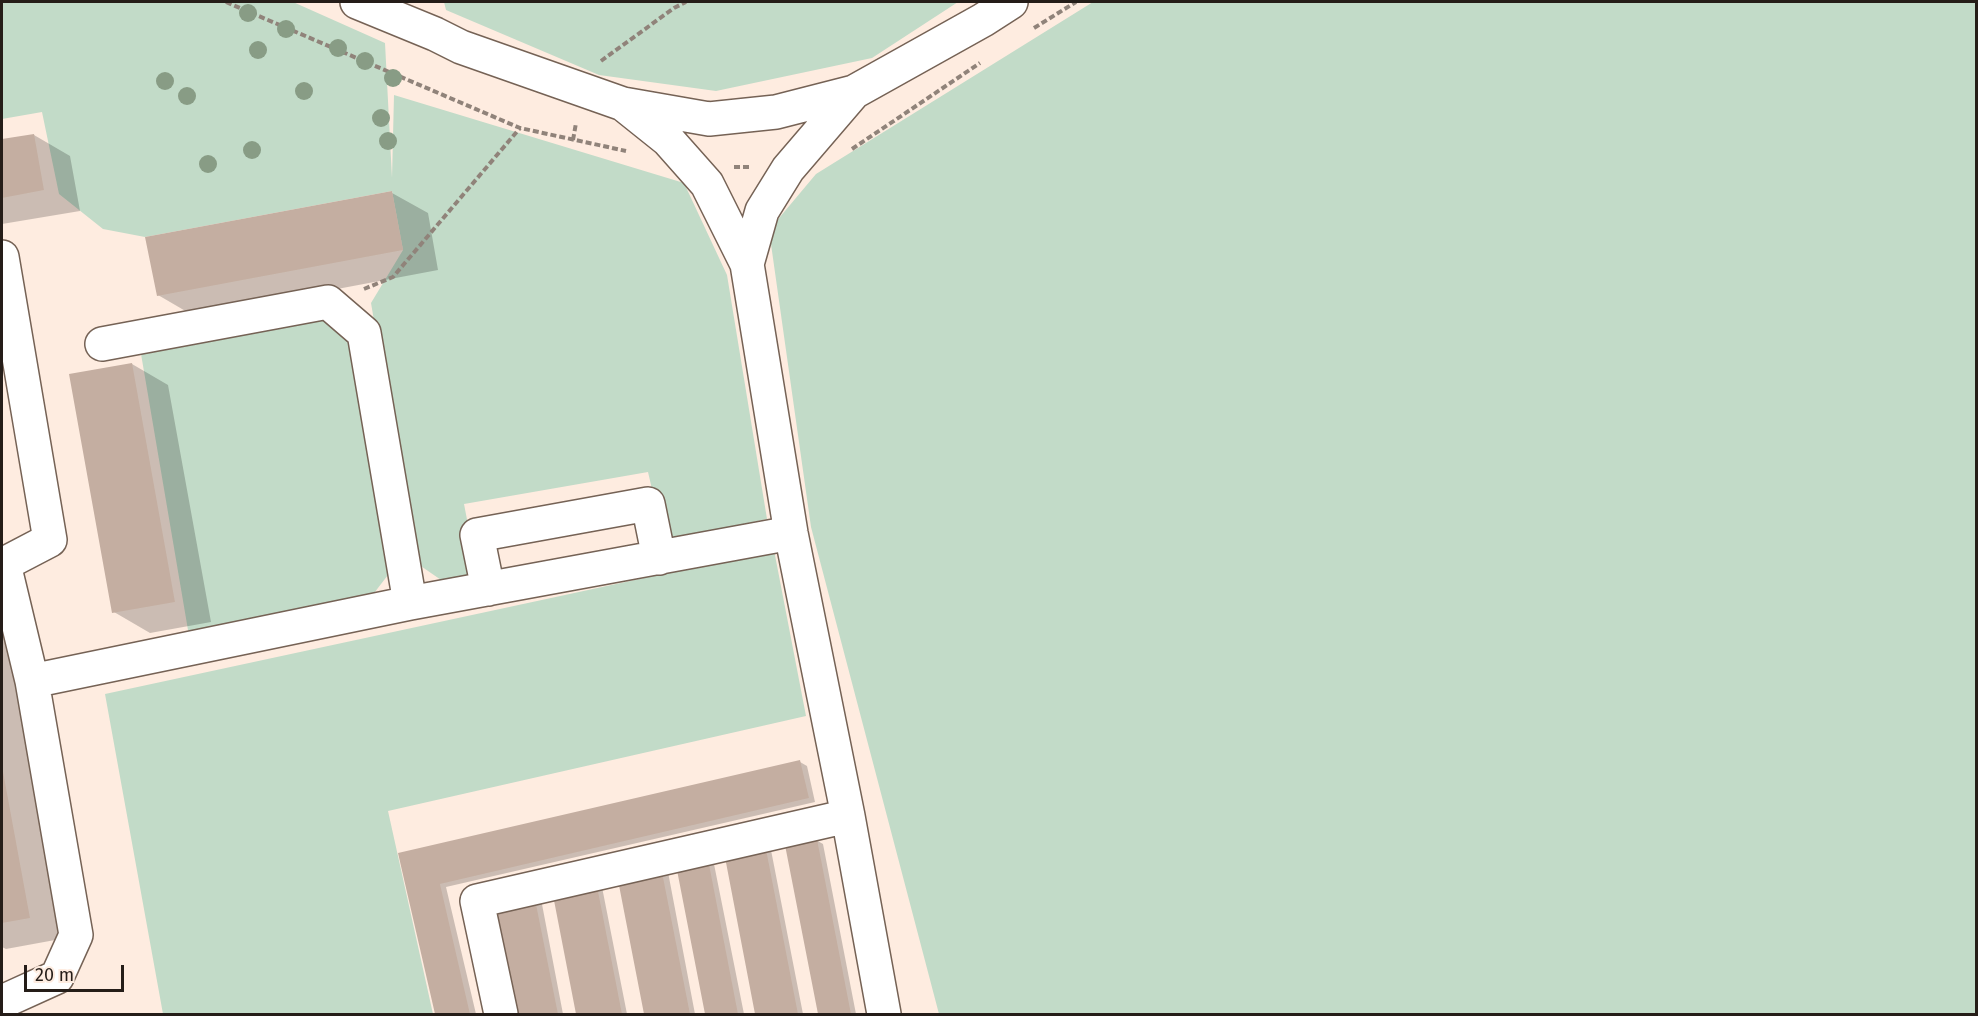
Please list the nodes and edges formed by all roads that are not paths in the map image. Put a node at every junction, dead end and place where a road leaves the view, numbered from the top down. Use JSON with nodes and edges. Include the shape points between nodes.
{"nodes":[{"id":1,"x":357,"y":2,"type":"edge"},
{"id":2,"x":424,"y":2,"type":"edge"},
{"id":3,"x":1011,"y":2,"type":"edge"},
{"id":4,"x":435,"y":34,"type":"junction"},
{"id":5,"x":854,"y":92,"type":"junction"},
{"id":6,"x":623,"y":104,"type":"junction"},
{"id":7,"x":2,"y":257,"type":"edge"},
{"id":8,"x":747,"y":264,"type":"junction"},
{"id":9,"x":102,"y":344,"type":"dead end"},
{"id":10,"x":791,"y":533,"type":"junction"},
{"id":11,"x":659,"y":558,"type":"junction"},
{"id":12,"x":3,"y":564,"type":"edge"},
{"id":13,"x":488,"y":590,"type":"junction"},
{"id":14,"x":410,"y":603,"type":"junction"},
{"id":15,"x":32,"y":681,"type":"junction"},
{"id":16,"x":848,"y":816,"type":"junction"},
{"id":17,"x":2,"y":1002,"type":"edge"},
{"id":18,"x":501,"y":1014,"type":"edge"},
{"id":19,"x":884,"y":1014,"type":"edge"}],
"edges":[{"from":1,"to":4,"type":"street"},
{"from":2,"to":4,"type":"street"},
{"from":3,"to":5,"type":"street"},
{"from":4,"to":6,"type":"street","via":[[461,47]]},
{"from":5,"to":6,"type":"street","via":[[776,112],[709,119]]},
{"from":5,"to":8,"type":"street","via":[[788,169],[767,202]]},
{"from":6,"to":8,"type":"street","via":[[668,140],[707,184]]},
{"from":7,"to":12,"type":"street","via":[[50,540]]},
{"from":8,"to":10,"type":"street"},
{"from":9,"to":14,"type":"street","via":[[328,302],[364,333]]},
{"from":10,"to":11,"type":"street"},
{"from":10,"to":16,"type":"street"},
{"from":11,"to":13,"type":"street"},
{"from":11,"to":13,"type":"street","via":[[648,504],[477,534]]},
{"from":12,"to":15,"type":"street"},
{"from":13,"to":14,"type":"street"},
{"from":14,"to":15,"type":"street"},
{"from":15,"to":17,"type":"street","via":[[76,934],[57,977]]},
{"from":16,"to":18,"type":"street","via":[[477,901]]},
{"from":16,"to":19,"type":"street"}]}
